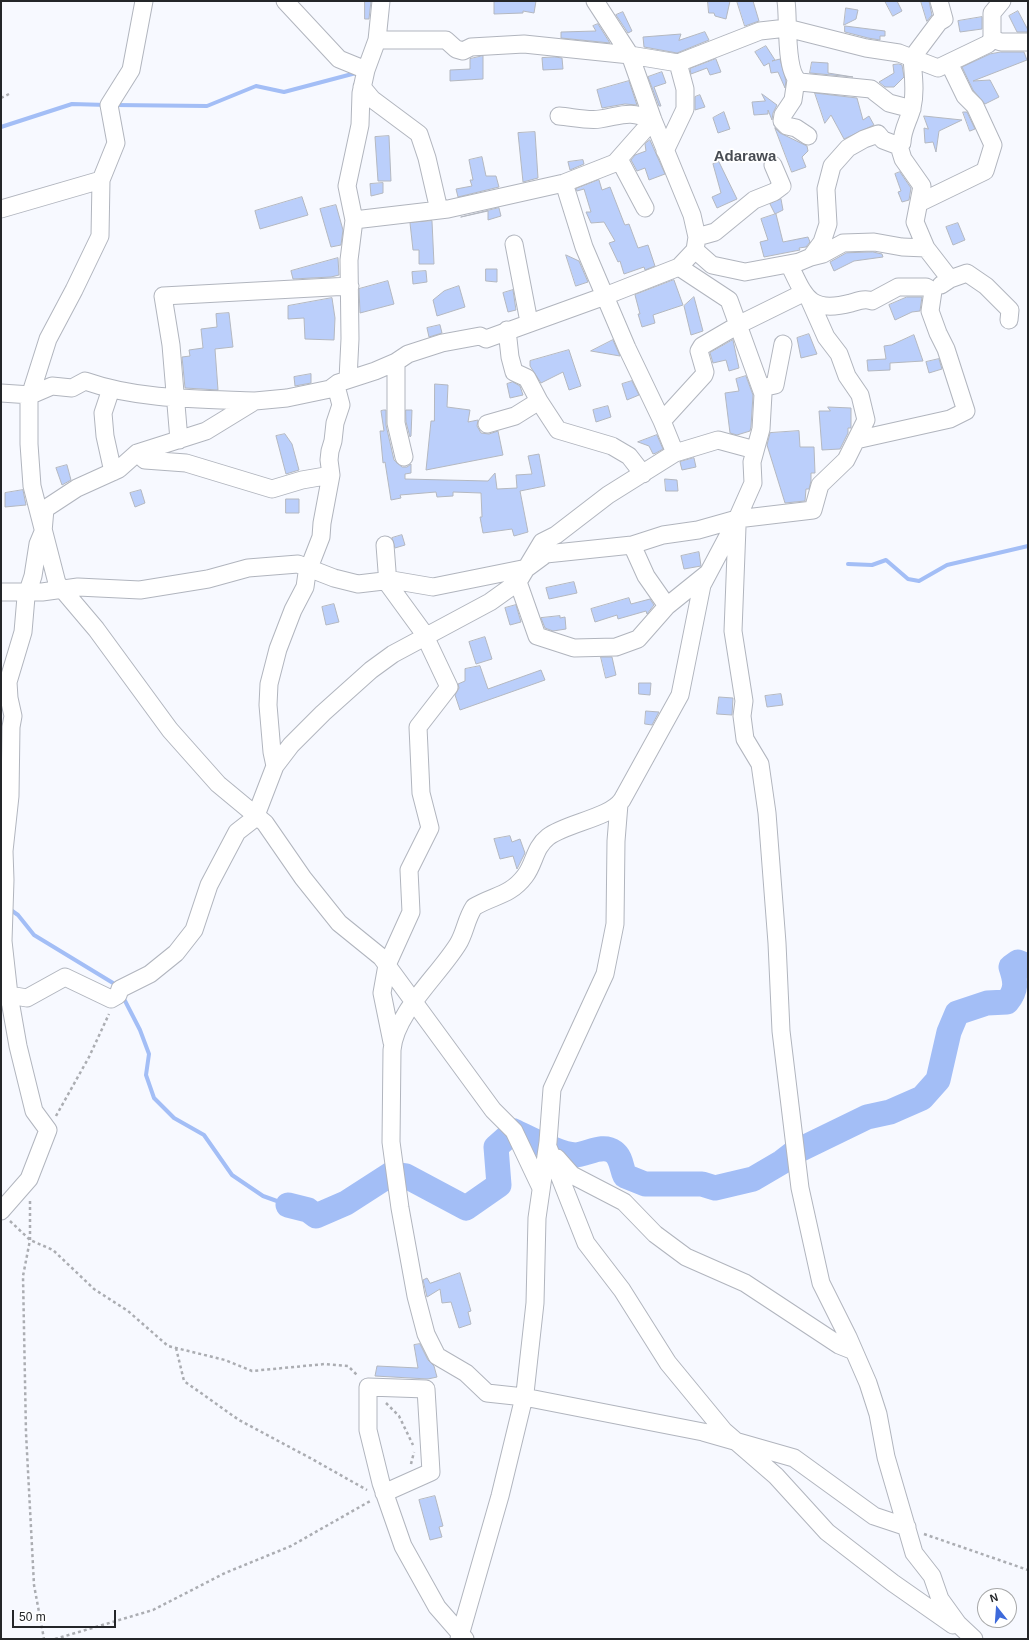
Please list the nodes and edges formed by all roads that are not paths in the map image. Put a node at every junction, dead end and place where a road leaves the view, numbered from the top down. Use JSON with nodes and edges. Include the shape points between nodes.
{"nodes":[{"id":1,"x":144,"y":1,"type":"edge"},
{"id":2,"x":285,"y":1,"type":"edge"},
{"id":3,"x":381,"y":1,"type":"edge"},
{"id":4,"x":786,"y":1,"type":"edge"},
{"id":5,"x":939,"y":1,"type":"edge"},
{"id":6,"x":1002,"y":1,"type":"edge"},
{"id":7,"x":602,"y":3,"type":"edge"},
{"id":8,"x":787,"y":28,"type":"junction"},
{"id":9,"x":992,"y":39,"type":"junction"},
{"id":10,"x":377,"y":40,"type":"junction"},
{"id":11,"x":1028,"y":42,"type":"edge"},
{"id":12,"x":630,"y":55,"type":"junction"},
{"id":13,"x":912,"y":58,"type":"junction"},
{"id":14,"x":678,"y":63,"type":"junction"},
{"id":15,"x":949,"y":63,"type":"junction"},
{"id":16,"x":366,"y":70,"type":"junction"},
{"id":17,"x":796,"y":80,"type":"junction"},
{"id":18,"x":362,"y":88,"type":"junction"},
{"id":19,"x":912,"y":109,"type":"junction"},
{"id":20,"x":559,"y":116,"type":"dead end"},
{"id":21,"x":652,"y":120,"type":"junction"},
{"id":22,"x":808,"y":136,"type":"dead end"},
{"id":23,"x":898,"y":146,"type":"junction"},
{"id":24,"x":665,"y":151,"type":"junction"},
{"id":25,"x":619,"y":159,"type":"junction"},
{"id":26,"x":773,"y":165,"type":"dead end"},
{"id":27,"x":101,"y":180,"type":"junction"},
{"id":28,"x":564,"y":183,"type":"junction"},
{"id":29,"x":919,"y":203,"type":"junction"},
{"id":30,"x":645,"y":208,"type":"dead end"},
{"id":31,"x":1,"y":209,"type":"edge"},
{"id":32,"x":439,"y":210,"type":"junction"},
{"id":33,"x":354,"y":220,"type":"junction"},
{"id":34,"x":696,"y":243,"type":"junction"},
{"id":35,"x":514,"y":244,"type":"dead end"},
{"id":36,"x":926,"y":248,"type":"junction"},
{"id":37,"x":811,"y":257,"type":"junction"},
{"id":38,"x":789,"y":264,"type":"junction"},
{"id":39,"x":679,"y":267,"type":"junction"},
{"id":40,"x":950,"y":279,"type":"junction"},
{"id":41,"x":350,"y":286,"type":"junction"},
{"id":42,"x":714,"y":290,"type":"junction"},
{"id":43,"x":933,"y":291,"type":"junction"},
{"id":44,"x":605,"y":296,"type":"junction"},
{"id":45,"x":806,"y":297,"type":"junction"},
{"id":46,"x":1009,"y":320,"type":"dead end"},
{"id":47,"x":529,"y":322,"type":"junction"},
{"id":48,"x":738,"y":325,"type":"junction"},
{"id":49,"x":507,"y":330,"type":"junction"},
{"id":50,"x":783,"y":344,"type":"dead end"},
{"id":51,"x":396,"y":362,"type":"junction"},
{"id":52,"x":342,"y":382,"type":"junction"},
{"id":53,"x":761,"y":388,"type":"junction"},
{"id":54,"x":111,"y":389,"type":"junction"},
{"id":55,"x":1,"y":393,"type":"edge"},
{"id":56,"x":31,"y":395,"type":"junction"},
{"id":57,"x":176,"y":398,"type":"junction"},
{"id":58,"x":255,"y":401,"type":"junction"},
{"id":59,"x":539,"y":401,"type":"junction"},
{"id":60,"x":662,"y":421,"type":"junction"},
{"id":61,"x":487,"y":424,"type":"dead end"},
{"id":62,"x":179,"y":440,"type":"junction"},
{"id":63,"x":856,"y":440,"type":"junction"},
{"id":64,"x":755,"y":450,"type":"junction"},
{"id":65,"x":675,"y":453,"type":"junction"},
{"id":66,"x":137,"y":454,"type":"junction"},
{"id":67,"x":404,"y":458,"type":"dead end"},
{"id":68,"x":113,"y":472,"type":"junction"},
{"id":69,"x":643,"y":474,"type":"junction"},
{"id":70,"x":331,"y":475,"type":"junction"},
{"id":71,"x":737,"y":519,"type":"junction"},
{"id":72,"x":43,"y":532,"type":"junction"},
{"id":73,"x":385,"y":545,"type":"dead end"},
{"id":74,"x":632,"y":545,"type":"junction"},
{"id":75,"x":309,"y":568,"type":"junction"},
{"id":76,"x":708,"y":573,"type":"junction"},
{"id":77,"x":523,"y":575,"type":"junction"},
{"id":78,"x":388,"y":581,"type":"junction"},
{"id":79,"x":63,"y":589,"type":"junction"},
{"id":80,"x":1,"y":592,"type":"edge"},
{"id":81,"x":28,"y":592,"type":"junction"},
{"id":82,"x":667,"y":606,"type":"junction"},
{"id":83,"x":425,"y":637,"type":"junction"},
{"id":84,"x":275,"y":766,"type":"junction"},
{"id":85,"x":619,"y":804,"type":"junction"},
{"id":86,"x":256,"y":816,"type":"junction"},
{"id":87,"x":387,"y":965,"type":"junction"},
{"id":88,"x":5,"y":996,"type":"edge"},
{"id":89,"x":413,"y":1002,"type":"junction"},
{"id":90,"x":392,"y":1042,"type":"junction"},
{"id":91,"x":547,"y":1147,"type":"junction"},
{"id":92,"x":541,"y":1188,"type":"junction"},
{"id":93,"x":4,"y":1214,"type":"edge"},
{"id":94,"x":854,"y":1351,"type":"junction"},
{"id":95,"x":524,"y":1397,"type":"junction"},
{"id":96,"x":737,"y":1442,"type":"junction"},
{"id":97,"x":381,"y":1494,"type":"junction"},
{"id":98,"x":907,"y":1528,"type":"junction"},
{"id":99,"x":462,"y":1638,"type":"edge"},
{"id":100,"x":973,"y":1639,"type":"edge"}],
"edges":[{"from":1,"to":27,"type":"street","via":[[131,70],[110,105],[116,143]]},
{"from":2,"to":16,"type":"street","via":[[339,59]]},
{"from":3,"to":10,"type":"street"},
{"from":4,"to":8,"type":"street"},
{"from":5,"to":13,"type":"street","via":[[944,19]]},
{"from":6,"to":9,"type":"street","via":[[992,14]]},
{"from":7,"to":12,"type":"street"},
{"from":8,"to":13,"type":"street"},
{"from":8,"to":14,"type":"street","via":[[760,31]]},
{"from":8,"to":17,"type":"street","via":[[792,73]]},
{"from":9,"to":11,"type":"street","via":[[1001,42]]},
{"from":9,"to":15,"type":"street","via":[[988,44]]},
{"from":10,"to":12,"type":"street","via":[[446,40],[456,49],[463,51],[471,47],[524,44]]},
{"from":10,"to":16,"type":"street"},
{"from":12,"to":14,"type":"street"},
{"from":12,"to":21,"type":"street"},
{"from":13,"to":15,"type":"street","via":[[938,68]]},
{"from":13,"to":19,"type":"street"},
{"from":14,"to":24,"type":"street","via":[[685,90],[685,109]]},
{"from":15,"to":29,"type":"street","via":[[965,96],[975,106],[993,145],[985,171]]},
{"from":16,"to":18,"type":"street"},
{"from":17,"to":19,"type":"street","via":[[871,89],[889,103]]},
{"from":17,"to":22,"type":"street","via":[[793,100],[782,121]]},
{"from":18,"to":32,"type":"street","via":[[419,134]]},
{"from":18,"to":33,"type":"street","via":[[360,125],[347,186]]},
{"from":19,"to":23,"type":"street","via":[[904,128],[902,143]]},
{"from":20,"to":21,"type":"street","via":[[599,119],[618,114],[637,114]]},
{"from":21,"to":24,"type":"street"},
{"from":21,"to":25,"type":"street"},
{"from":23,"to":29,"type":"street","via":[[922,186]]},
{"from":23,"to":37,"type":"street","via":[[883,140],[878,134],[848,148],[832,166],[826,189],[828,224],[822,242]]},
{"from":24,"to":34,"type":"street","via":[[692,215]]},
{"from":25,"to":28,"type":"street"},
{"from":25,"to":30,"type":"street"},
{"from":26,"to":34,"type":"street","via":[[782,186],[754,200],[715,232]]},
{"from":27,"to":31,"type":"street"},
{"from":27,"to":56,"type":"street","via":[[100,236],[48,339]]},
{"from":28,"to":32,"type":"street"},
{"from":28,"to":44,"type":"street","via":[[582,243]]},
{"from":29,"to":36,"type":"street","via":[[915,222]]},
{"from":32,"to":33,"type":"street"},
{"from":33,"to":41,"type":"street","via":[[349,260]]},
{"from":34,"to":38,"type":"street","via":[[712,265],[745,272]]},
{"from":34,"to":39,"type":"street"},
{"from":34,"to":42,"type":"street"},
{"from":35,"to":47,"type":"street"},
{"from":36,"to":37,"type":"street","via":[[874,242],[842,244]]},
{"from":36,"to":40,"type":"street"},
{"from":37,"to":38,"type":"street"},
{"from":38,"to":45,"type":"street"},
{"from":39,"to":42,"type":"street"},
{"from":39,"to":44,"type":"street"},
{"from":40,"to":43,"type":"street"},
{"from":40,"to":46,"type":"street","via":[[967,273],[986,286],[1010,310]]},
{"from":41,"to":52,"type":"street","via":[[350,339]]},
{"from":41,"to":57,"type":"street","via":[[163,296]]},
{"from":42,"to":48,"type":"street","via":[[729,300]]},
{"from":43,"to":45,"type":"street","via":[[926,287],[898,287],[890,289],[875,300],[866,299],[838,306],[815,304]]},
{"from":43,"to":63,"type":"street","via":[[930,311],[946,349],[966,411],[950,419]]},
{"from":44,"to":47,"type":"street"},
{"from":44,"to":60,"type":"street"},
{"from":45,"to":48,"type":"street"},
{"from":45,"to":63,"type":"street","via":[[826,337],[839,354],[847,376],[860,395],[866,420]]},
{"from":47,"to":49,"type":"street"},
{"from":48,"to":53,"type":"street"},
{"from":48,"to":60,"type":"street","via":[[702,346],[700,351],[704,375]]},
{"from":49,"to":51,"type":"street","via":[[486,338],[480,336],[442,343],[408,354]]},
{"from":49,"to":59,"type":"street","via":[[514,372],[527,378]]},
{"from":50,"to":53,"type":"street","via":[[775,385]]},
{"from":51,"to":52,"type":"street"},
{"from":51,"to":67,"type":"street","via":[[396,423]]},
{"from":52,"to":58,"type":"street","via":[[312,394]]},
{"from":52,"to":70,"type":"street","via":[[341,405],[330,451]]},
{"from":53,"to":64,"type":"street","via":[[763,394],[760,429]]},
{"from":54,"to":56,"type":"street","via":[[85,381],[72,388],[52,386]]},
{"from":54,"to":57,"type":"street"},
{"from":54,"to":68,"type":"street","via":[[103,413]]},
{"from":55,"to":56,"type":"street"},
{"from":56,"to":72,"type":"street","via":[[29,444],[32,486]]},
{"from":57,"to":58,"type":"street"},
{"from":57,"to":62,"type":"street"},
{"from":58,"to":62,"type":"street","via":[[206,431]]},
{"from":59,"to":61,"type":"street","via":[[515,416]]},
{"from":59,"to":69,"type":"street","via":[[558,430],[612,446],[629,456]]},
{"from":60,"to":65,"type":"street"},
{"from":62,"to":66,"type":"street"},
{"from":63,"to":71,"type":"street","via":[[846,460],[820,485],[813,510]]},
{"from":64,"to":65,"type":"street","via":[[718,440]]},
{"from":64,"to":71,"type":"street","via":[[752,466],[753,483]]},
{"from":65,"to":69,"type":"street"},
{"from":66,"to":68,"type":"street"},
{"from":66,"to":70,"type":"street","via":[[145,460],[186,463],[272,489]]},
{"from":68,"to":72,"type":"street","via":[[77,488],[45,509]]},
{"from":69,"to":77,"type":"street","via":[[608,495],[556,535],[542,542]]},
{"from":70,"to":75,"type":"street","via":[[321,537]]},
{"from":71,"to":74,"type":"street","via":[[698,530],[663,534]]},
{"from":71,"to":76,"type":"street"},
{"from":71,"to":94,"type":"street","via":[[733,631],[744,701],[742,716],[745,739],[760,764],[767,813],[778,943],[781,1031],[796,1159],[821,1283]]},
{"from":72,"to":79,"type":"street","via":[[57,583]]},
{"from":72,"to":81,"type":"street"},
{"from":73,"to":78,"type":"street"},
{"from":74,"to":77,"type":"street","via":[[546,554]]},
{"from":74,"to":82,"type":"street","via":[[646,576]]},
{"from":75,"to":78,"type":"street","via":[[358,584]]},
{"from":75,"to":79,"type":"street","via":[[298,564],[248,568],[208,579],[140,590],[78,587]]},
{"from":75,"to":84,"type":"street","via":[[305,587],[278,649],[269,684],[268,705]]},
{"from":76,"to":82,"type":"street"},
{"from":76,"to":85,"type":"street","via":[[702,585],[680,695]]},
{"from":77,"to":78,"type":"street","via":[[433,587]]},
{"from":77,"to":82,"type":"street","via":[[537,636],[574,648],[616,647],[638,639]]},
{"from":77,"to":83,"type":"street","via":[[490,602]]},
{"from":78,"to":83,"type":"street"},
{"from":79,"to":81,"type":"street"},
{"from":79,"to":86,"type":"street","via":[[96,629],[170,730],[218,784]]},
{"from":80,"to":81,"type":"street"},
{"from":81,"to":88,"type":"street","via":[[23,632],[8,684],[13,718],[10,796],[4,851]]},
{"from":83,"to":84,"type":"street","via":[[393,654],[371,670],[293,743]]},
{"from":83,"to":87,"type":"street","via":[[449,687],[418,727],[421,793],[430,828],[409,870],[411,912]]},
{"from":84,"to":86,"type":"street"},
{"from":85,"to":89,"type":"street","via":[[611,810],[548,837],[534,854],[532,867],[513,889],[474,907],[448,960]]},
{"from":85,"to":91,"type":"street","via":[[615,924],[606,966],[579,1033],[552,1089]]},
{"from":86,"to":87,"type":"street","via":[[265,823],[303,878],[339,923],[381,957]]},
{"from":86,"to":88,"type":"street","via":[[236,832],[209,885],[194,930],[176,953],[150,974],[120,989],[118,995],[111,999],[65,977],[27,998]]},
{"from":87,"to":89,"type":"street"},
{"from":87,"to":90,"type":"street","via":[[382,993]]},
{"from":88,"to":93,"type":"street","via":[[34,1111],[48,1130],[29,1179]]},
{"from":89,"to":90,"type":"street"},
{"from":89,"to":92,"type":"street","via":[[493,1110],[514,1131]]},
{"from":90,"to":95,"type":"street","via":[[391,1142],[416,1296],[426,1334],[437,1356],[466,1373],[487,1393]]},
{"from":91,"to":92,"type":"street"},
{"from":91,"to":94,"type":"street","via":[[572,1175],[624,1202],[655,1234],[686,1257],[745,1283],[839,1345]]},
{"from":91,"to":96,"type":"street","via":[[586,1243],[622,1290],[668,1363],[724,1431]]},
{"from":92,"to":95,"type":"street","via":[[537,1218],[535,1303]]},
{"from":94,"to":98,"type":"street","via":[[878,1414],[886,1457]]},
{"from":95,"to":96,"type":"street","via":[[703,1432]]},
{"from":95,"to":99,"type":"street"},
{"from":96,"to":98,"type":"street","via":[[794,1458],[874,1516]]},
{"from":96,"to":100,"type":"street","via":[[776,1476],[827,1532],[893,1583]]},
{"from":97,"to":97,"type":"street","via":[[368,1430],[368,1387],[426,1389],[431,1472]]},
{"from":97,"to":99,"type":"street","via":[[403,1546],[437,1607]]},
{"from":98,"to":100,"type":"street","via":[[914,1553],[932,1576],[940,1599],[958,1624]]}]}
